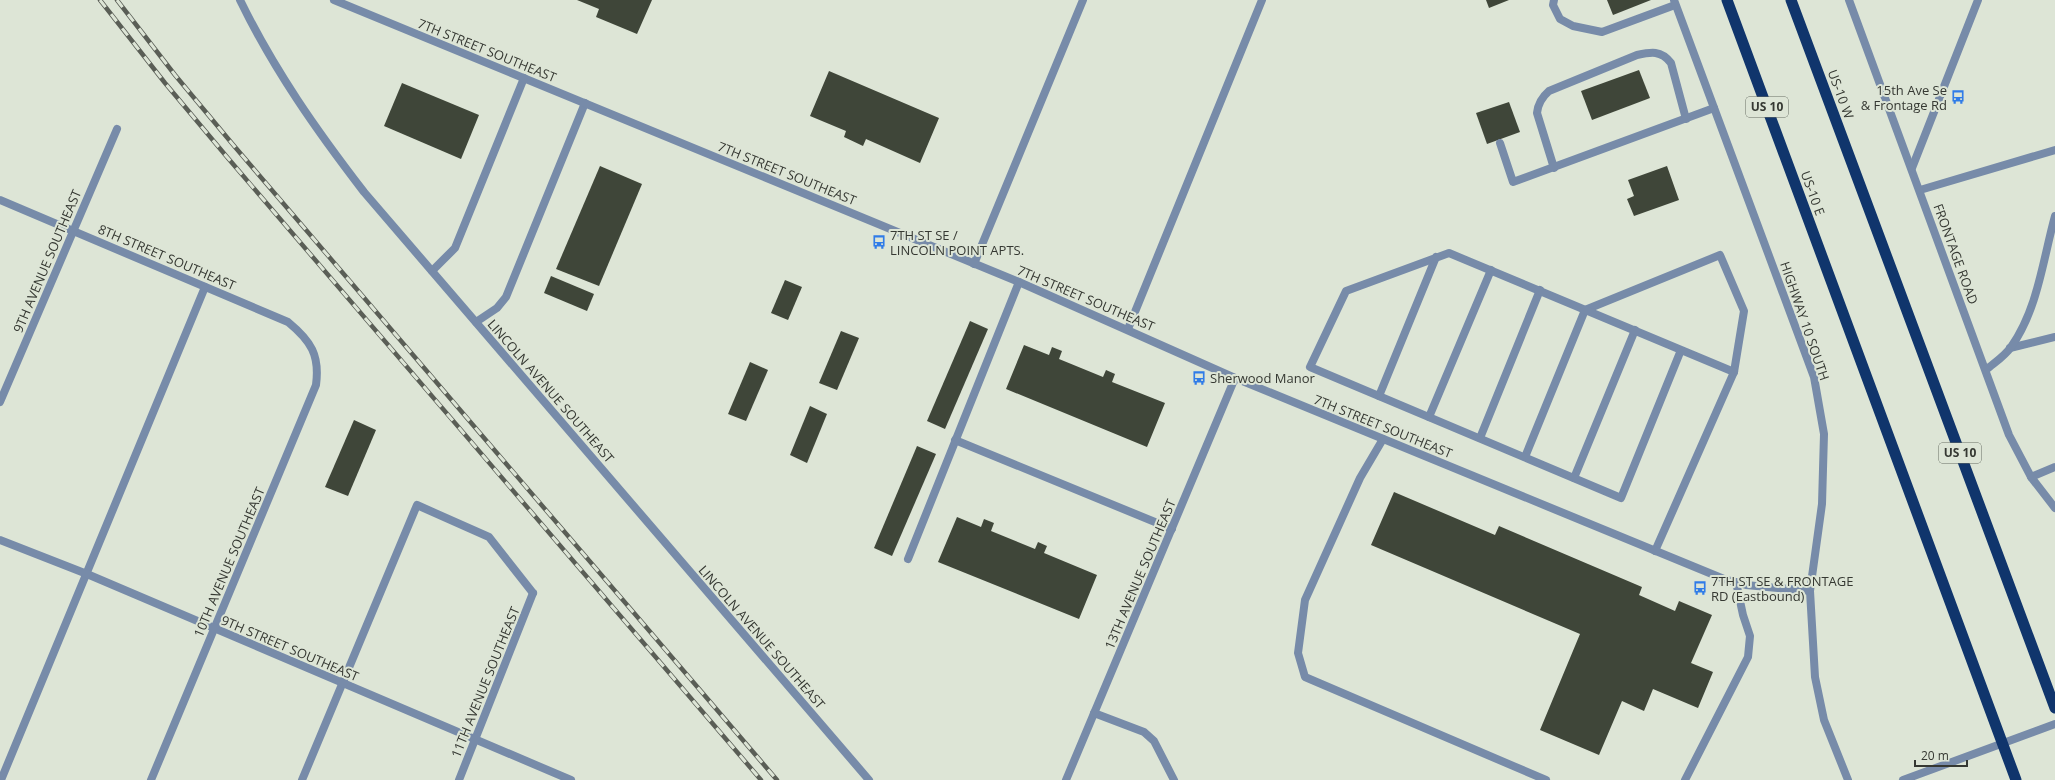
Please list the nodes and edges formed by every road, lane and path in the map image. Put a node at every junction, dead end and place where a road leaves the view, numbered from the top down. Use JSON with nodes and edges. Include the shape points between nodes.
{"nodes":[{"id":1,"x":240,"y":0,"type":"edge"},
{"id":2,"x":334,"y":0,"type":"edge"},
{"id":3,"x":1083,"y":0,"type":"edge"},
{"id":4,"x":1262,"y":0,"type":"edge"},
{"id":5,"x":1554,"y":0,"type":"edge"},
{"id":6,"x":1727,"y":0,"type":"edge"},
{"id":7,"x":1791,"y":0,"type":"edge"},
{"id":8,"x":1849,"y":0,"type":"edge"},
{"id":9,"x":1978,"y":0,"type":"edge"},
{"id":10,"x":1674,"y":2,"type":"edge"},
{"id":11,"x":524,"y":78,"type":"junction"},
{"id":12,"x":585,"y":103,"type":"junction"},
{"id":13,"x":1714,"y":108,"type":"junction"},
{"id":14,"x":1686,"y":119,"type":"junction"},
{"id":15,"x":117,"y":129,"type":"dead end"},
{"id":16,"x":1500,"y":143,"type":"dead end"},
{"id":17,"x":2055,"y":150,"type":"edge"},
{"id":18,"x":1554,"y":168,"type":"junction"},
{"id":19,"x":1912,"y":168,"type":"junction"},
{"id":20,"x":1920,"y":190,"type":"junction"},
{"id":21,"x":0,"y":200,"type":"edge"},
{"id":22,"x":2055,"y":216,"type":"edge"},
{"id":23,"x":74,"y":230,"type":"junction"},
{"id":24,"x":1436,"y":257,"type":"junction"},
{"id":25,"x":974,"y":264,"type":"junction"},
{"id":26,"x":1491,"y":270,"type":"junction"},
{"id":27,"x":432,"y":271,"type":"junction"},
{"id":28,"x":1019,"y":282,"type":"junction"},
{"id":29,"x":205,"y":287,"type":"junction"},
{"id":30,"x":1540,"y":290,"type":"junction"},
{"id":31,"x":1585,"y":310,"type":"junction"},
{"id":32,"x":476,"y":322,"type":"junction"},
{"id":33,"x":1128,"y":329,"type":"junction"},
{"id":34,"x":1635,"y":330,"type":"junction"},
{"id":35,"x":2055,"y":337,"type":"edge"},
{"id":36,"x":2010,"y":348,"type":"junction"},
{"id":37,"x":1681,"y":350,"type":"junction"},
{"id":38,"x":313,"y":352,"type":"joint"},
{"id":39,"x":1986,"y":370,"type":"junction"},
{"id":40,"x":1734,"y":372,"type":"junction"},
{"id":41,"x":1235,"y":378,"type":"junction"},
{"id":42,"x":1379,"y":396,"type":"junction"},
{"id":43,"x":0,"y":402,"type":"edge"},
{"id":44,"x":1429,"y":417,"type":"junction"},
{"id":45,"x":1480,"y":438,"type":"junction"},
{"id":46,"x":1383,"y":439,"type":"junction"},
{"id":47,"x":956,"y":440,"type":"junction"},
{"id":48,"x":1525,"y":457,"type":"junction"},
{"id":49,"x":2055,"y":467,"type":"edge"},
{"id":50,"x":2031,"y":477,"type":"junction"},
{"id":51,"x":1574,"y":478,"type":"junction"},
{"id":52,"x":2055,"y":508,"type":"edge"},
{"id":53,"x":1172,"y":528,"type":"junction"},
{"id":54,"x":0,"y":540,"type":"edge"},
{"id":55,"x":1655,"y":551,"type":"junction"},
{"id":56,"x":908,"y":559,"type":"dead end"},
{"id":57,"x":87,"y":574,"type":"junction"},
{"id":58,"x":1736,"y":582,"type":"junction"},
{"id":59,"x":1810,"y":591,"type":"junction"},
{"id":60,"x":214,"y":629,"type":"junction"},
{"id":61,"x":342,"y":683,"type":"junction"},
{"id":62,"x":2055,"y":708,"type":"edge"},
{"id":63,"x":1094,"y":713,"type":"junction"},
{"id":64,"x":2055,"y":724,"type":"edge"},
{"id":65,"x":476,"y":740,"type":"junction"},
{"id":66,"x":2002,"y":744,"type":"junction"},
{"id":67,"x":1,"y":780,"type":"edge"},
{"id":68,"x":151,"y":780,"type":"edge"},
{"id":69,"x":302,"y":780,"type":"edge"},
{"id":70,"x":459,"y":780,"type":"edge"},
{"id":71,"x":571,"y":780,"type":"edge"},
{"id":72,"x":868,"y":780,"type":"edge"},
{"id":73,"x":1066,"y":780,"type":"edge"},
{"id":74,"x":1174,"y":780,"type":"edge"},
{"id":75,"x":1546,"y":780,"type":"edge"},
{"id":76,"x":1685,"y":780,"type":"edge"},
{"id":77,"x":1848,"y":780,"type":"edge"},
{"id":78,"x":1903,"y":780,"type":"edge"},
{"id":79,"x":2016,"y":780,"type":"edge"}],
"edges":[{"from":1,"to":27,"type":"street","name":"LINCOLN AVENUE SOUTHEAST","via":[[287,85],[318,131],[364,192]]},
{"from":2,"to":11,"type":"street","name":"7TH STREET SOUTHEAST"},
{"from":3,"to":25,"type":"street"},
{"from":4,"to":33,"type":"street"},
{"from":5,"to":10,"type":"street","via":[[1553,5],[1560,19],[1573,26],[1602,32]]},
{"from":6,"to":66,"type":"highway","name":"US-10 E","number":"US 10"},
{"from":7,"to":62,"type":"highway","name":"US-10 W","number":"US 10"},
{"from":8,"to":19,"type":"street","name":"FRONTAGE ROAD"},
{"from":9,"to":19,"type":"street"},
{"from":10,"to":13,"type":"street","name":"HIGHWAY 10 SOUTH"},
{"from":11,"to":12,"type":"street","name":"7TH STREET SOUTHEAST"},
{"from":11,"to":27,"type":"street","via":[[455,248]]},
{"from":12,"to":25,"type":"street","name":"7TH STREET SOUTHEAST"},
{"from":12,"to":32,"type":"street","via":[[506,297],[497,308]]},
{"from":13,"to":14,"type":"street"},
{"from":13,"to":59,"type":"street","name":"HIGHWAY 10 SOUTH","via":[[1814,377],[1824,434],[1822,504]]},
{"from":14,"to":18,"type":"street"},
{"from":14,"to":18,"type":"street","via":[[1671,63],[1666,57],[1652,51],[1638,55],[1549,91],[1544,96],[1538,105],[1537,113]]},
{"from":15,"to":23,"type":"street","name":"9TH AVENUE SOUTHEAST"},
{"from":16,"to":18,"type":"street","via":[[1513,182]]},
{"from":17,"to":20,"type":"street"},
{"from":19,"to":20,"type":"street","name":"FRONTAGE ROAD"},
{"from":20,"to":39,"type":"street","name":"FRONTAGE ROAD"},
{"from":21,"to":23,"type":"street","name":"8TH STREET SOUTHEAST"},
{"from":22,"to":36,"type":"street","via":[[2035,296]]},
{"from":23,"to":29,"type":"street","name":"8TH STREET SOUTHEAST"},
{"from":23,"to":43,"type":"street","name":"9TH AVENUE SOUTHEAST"},
{"from":24,"to":26,"type":"street","via":[[1449,253]]},
{"from":24,"to":42,"type":"street"},
{"from":24,"to":42,"type":"street","via":[[1346,291],[1310,367]]},
{"from":25,"to":28,"type":"street","name":"7TH STREET SOUTHEAST"},
{"from":26,"to":30,"type":"street"},
{"from":26,"to":44,"type":"street"},
{"from":27,"to":32,"type":"street","name":"LINCOLN AVENUE SOUTHEAST"},
{"from":28,"to":33,"type":"street","name":"7TH STREET SOUTHEAST"},
{"from":28,"to":47,"type":"street"},
{"from":29,"to":38,"type":"street","name":"8TH STREET SOUTHEAST","via":[[288,322],[304,334]]},
{"from":29,"to":57,"type":"street"},
{"from":30,"to":31,"type":"street"},
{"from":30,"to":45,"type":"street"},
{"from":31,"to":34,"type":"street"},
{"from":31,"to":40,"type":"street","via":[[1720,255],[1744,311]]},
{"from":31,"to":48,"type":"street"},
{"from":32,"to":72,"type":"street","name":"LINCOLN AVENUE SOUTHEAST"},
{"from":33,"to":41,"type":"street","name":"7TH STREET SOUTHEAST"},
{"from":34,"to":37,"type":"street"},
{"from":34,"to":51,"type":"street"},
{"from":35,"to":36,"type":"street"},
{"from":36,"to":39,"type":"street"},
{"from":37,"to":40,"type":"street"},
{"from":37,"to":51,"type":"street","via":[[1621,498]]},
{"from":38,"to":60,"type":"street","name":"10TH AVENUE SOUTHEAST","via":[[318,367],[316,385]]},
{"from":39,"to":50,"type":"street","name":"FRONTAGE ROAD","via":[[2009,435]]},
{"from":40,"to":55,"type":"street"},
{"from":41,"to":46,"type":"street","name":"7TH STREET SOUTHEAST"},
{"from":41,"to":53,"type":"street","name":"13TH AVENUE SOUTHEAST"},
{"from":42,"to":44,"type":"street"},
{"from":44,"to":45,"type":"street"},
{"from":45,"to":48,"type":"street"},
{"from":46,"to":55,"type":"street","name":"7TH STREET SOUTHEAST"},
{"from":46,"to":75,"type":"street","via":[[1360,478],[1305,600],[1298,653],[1305,677]]},
{"from":47,"to":53,"type":"street"},
{"from":47,"to":56,"type":"street"},
{"from":48,"to":51,"type":"street"},
{"from":49,"to":50,"type":"street"},
{"from":50,"to":52,"type":"street","name":"FRONTAGE ROAD"},
{"from":53,"to":63,"type":"street","name":"13TH AVENUE SOUTHEAST"},
{"from":54,"to":57,"type":"street","name":"9TH STREET SOUTHEAST"},
{"from":55,"to":58,"type":"street","name":"7TH STREET SOUTHEAST"},
{"from":57,"to":60,"type":"street","name":"9TH STREET SOUTHEAST"},
{"from":57,"to":67,"type":"street"},
{"from":58,"to":59,"type":"street","name":"7TH STREET SOUTHEAST"},
{"from":58,"to":76,"type":"street","via":[[1750,636],[1748,657]]},
{"from":59,"to":77,"type":"street","name":"HIGHWAY 10 SOUTH","via":[[1815,677],[1824,720]]},
{"from":60,"to":61,"type":"street","name":"9TH STREET SOUTHEAST"},
{"from":60,"to":68,"type":"street","name":"10TH AVENUE SOUTHEAST"},
{"from":61,"to":65,"type":"street","name":"9TH STREET SOUTHEAST"},
{"from":61,"to":65,"type":"street","name":"11TH AVENUE SOUTHEAST","via":[[417,505],[490,537],[533,593]]},
{"from":61,"to":69,"type":"street"},
{"from":63,"to":73,"type":"street","name":"13TH AVENUE SOUTHEAST"},
{"from":63,"to":74,"type":"street","via":[[1144,732],[1154,741]]},
{"from":64,"to":66,"type":"street"},
{"from":65,"to":70,"type":"street","name":"11TH AVENUE SOUTHEAST"},
{"from":65,"to":71,"type":"street","name":"9TH STREET SOUTHEAST"},
{"from":66,"to":78,"type":"street"},
{"from":66,"to":79,"type":"highway","number":"US 10"}]}
